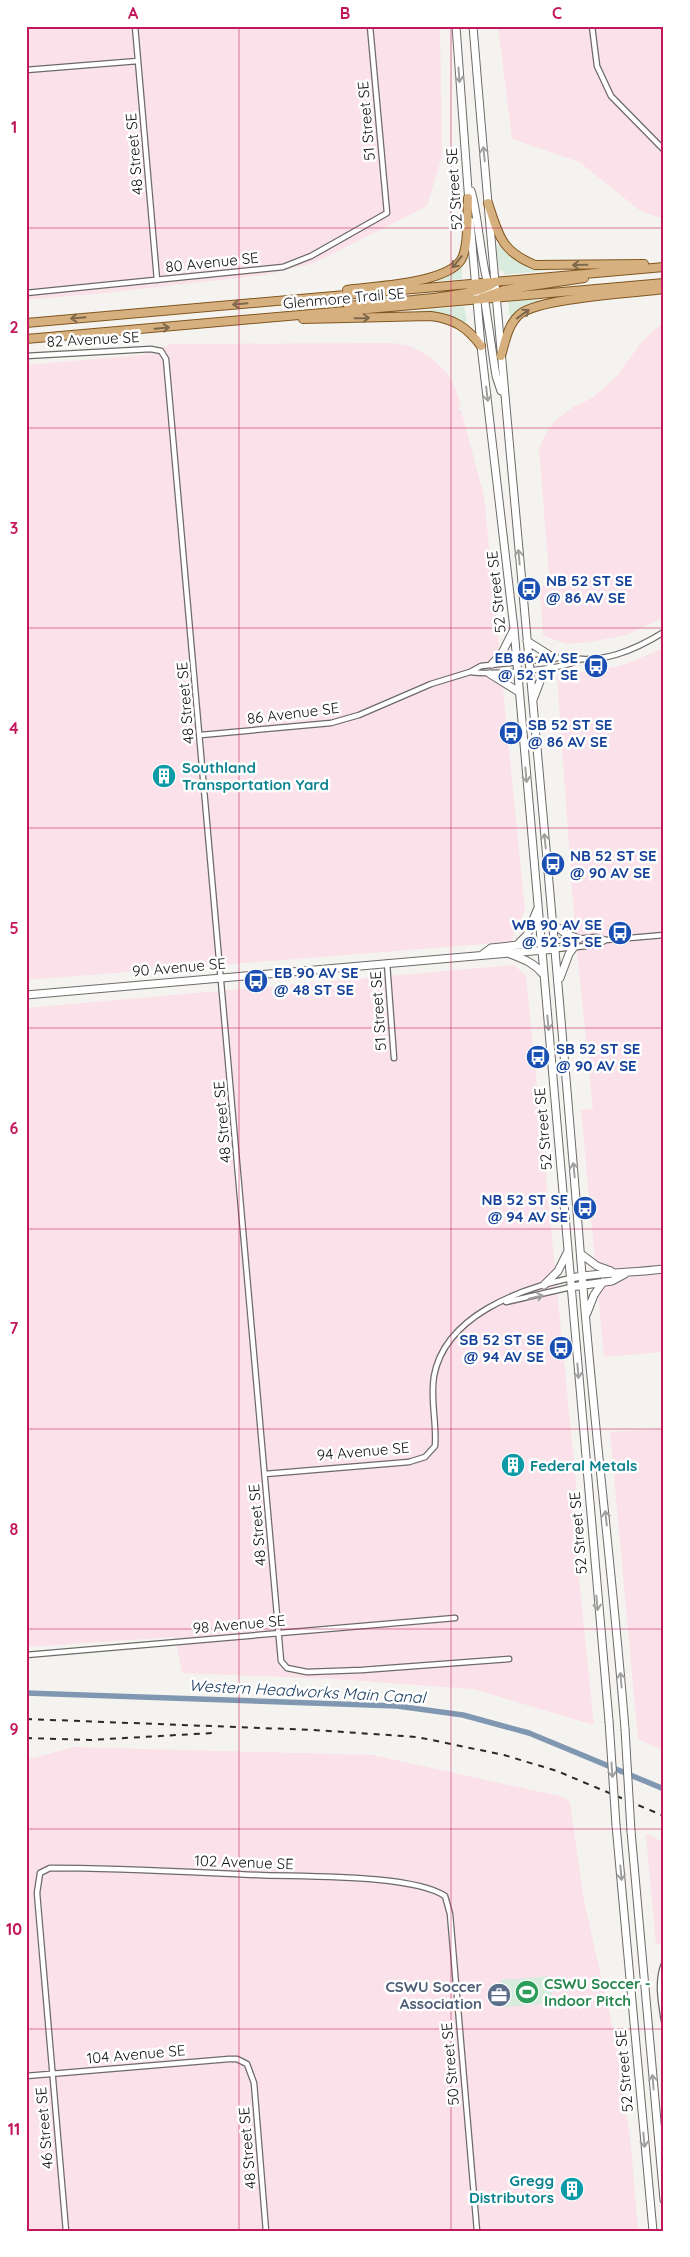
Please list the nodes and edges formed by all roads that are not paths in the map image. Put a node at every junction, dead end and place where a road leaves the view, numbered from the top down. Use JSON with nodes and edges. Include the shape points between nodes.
{"nodes":[{"id":1,"x":135,"y":26,"type":"edge"},
{"id":2,"x":370,"y":26,"type":"edge"},
{"id":3,"x":456,"y":26,"type":"edge"},
{"id":4,"x":473,"y":26,"type":"edge"},
{"id":5,"x":592,"y":26,"type":"edge"},
{"id":6,"x":138,"y":61,"type":"junction"},
{"id":7,"x":26,"y":70,"type":"edge"},
{"id":8,"x":664,"y":150,"type":"edge"},
{"id":9,"x":467,"y":181,"type":"junction"},
{"id":10,"x":468,"y":198,"type":"junction"},
{"id":11,"x":488,"y":203,"type":"junction"},
{"id":12,"x":387,"y":213,"type":"joint"},
{"id":13,"x":664,"y":267,"type":"edge"},
{"id":14,"x":157,"y":280,"type":"junction"},
{"id":15,"x":664,"y":283,"type":"edge"},
{"id":16,"x":664,"y":289,"type":"edge"},
{"id":17,"x":486,"y":291,"type":"junction"},
{"id":18,"x":26,"y":293,"type":"edge"},
{"id":19,"x":288,"y":300,"type":"junction"},
{"id":20,"x":261,"y":319,"type":"junction"},
{"id":21,"x":26,"y":323,"type":"edge"},
{"id":22,"x":26,"y":339,"type":"edge"},
{"id":23,"x":481,"y":346,"type":"junction"},
{"id":24,"x":160,"y":351,"type":"joint"},
{"id":25,"x":26,"y":356,"type":"edge"},
{"id":26,"x":501,"y":356,"type":"junction"},
{"id":27,"x":504,"y":401,"type":"junction"},
{"id":28,"x":514,"y":629,"type":"junction"},
{"id":29,"x":664,"y":632,"type":"edge"},
{"id":30,"x":527,"y":641,"type":"junction"},
{"id":31,"x":554,"y":658,"type":"junction"},
{"id":32,"x":579,"y":660,"type":"junction"},
{"id":33,"x":528,"y":661,"type":"junction"},
{"id":34,"x":516,"y":662,"type":"junction"},
{"id":35,"x":492,"y":664,"type":"junction"},
{"id":36,"x":550,"y":668,"type":"junction"},
{"id":37,"x":529,"y":670,"type":"junction"},
{"id":38,"x":518,"y":671,"type":"junction"},
{"id":39,"x":470,"y":672,"type":"junction"},
{"id":40,"x":490,"y":674,"type":"junction"},
{"id":41,"x":518,"y":692,"type":"junction"},
{"id":42,"x":532,"y":703,"type":"junction"},
{"id":43,"x":201,"y":735,"type":"junction"},
{"id":44,"x":539,"y":905,"type":"junction"},
{"id":45,"x":553,"y":924,"type":"junction"},
{"id":46,"x":664,"y":935,"type":"edge"},
{"id":47,"x":579,"y":939,"type":"junction"},
{"id":48,"x":606,"y":940,"type":"junction"},
{"id":49,"x":518,"y":944,"type":"junction"},
{"id":50,"x":555,"y":945,"type":"junction"},
{"id":51,"x":541,"y":946,"type":"junction"},
{"id":52,"x":574,"y":947,"type":"junction"},
{"id":53,"x":507,"y":953,"type":"junction"},
{"id":54,"x":483,"y":954,"type":"junction"},
{"id":55,"x":387,"y":963,"type":"junction"},
{"id":56,"x":543,"y":974,"type":"junction"},
{"id":57,"x":221,"y":977,"type":"junction"},
{"id":58,"x":559,"y":981,"type":"junction"},
{"id":59,"x":26,"y":995,"type":"edge"},
{"id":60,"x":394,"y":1058,"type":"dead end"},
{"id":61,"x":568,"y":1250,"type":"junction"},
{"id":62,"x":581,"y":1254,"type":"junction"},
{"id":63,"x":664,"y":1270,"type":"edge"},
{"id":64,"x":611,"y":1271,"type":"junction"},
{"id":65,"x":625,"y":1274,"type":"junction"},
{"id":66,"x":582,"y":1276,"type":"junction"},
{"id":67,"x":571,"y":1278,"type":"junction"},
{"id":68,"x":603,"y":1282,"type":"junction"},
{"id":69,"x":544,"y":1285,"type":"junction"},
{"id":70,"x":583,"y":1285,"type":"junction"},
{"id":71,"x":571,"y":1287,"type":"junction"},
{"id":72,"x":500,"y":1303,"type":"junction"},
{"id":73,"x":586,"y":1315,"type":"junction"},
{"id":74,"x":265,"y":1474,"type":"junction"},
{"id":75,"x":455,"y":1618,"type":"dead end"},
{"id":76,"x":279,"y":1634,"type":"junction"},
{"id":77,"x":26,"y":1655,"type":"edge"},
{"id":78,"x":509,"y":1659,"type":"dead end"},
{"id":79,"x":40,"y":1873,"type":"joint"},
{"id":80,"x":445,"y":1896,"type":"joint"},
{"id":81,"x":664,"y":1964,"type":"edge"},
{"id":82,"x":664,"y":2021,"type":"edge"},
{"id":83,"x":246,"y":2064,"type":"joint"},
{"id":84,"x":52,"y":2074,"type":"junction"},
{"id":85,"x":26,"y":2076,"type":"edge"},
{"id":86,"x":664,"y":2200,"type":"edge"},
{"id":87,"x":652,"y":2229,"type":"edge"},
{"id":88,"x":66,"y":2231,"type":"edge"},
{"id":89,"x":266,"y":2231,"type":"edge"},
{"id":90,"x":478,"y":2231,"type":"edge"}],
"edges":[{"from":1,"to":6,"type":"street","name":"48 Street SE"},
{"from":2,"to":12,"type":"street","name":"51 Street SE"},
{"from":3,"to":9,"type":"main road","name":"52 Street SE","one_way":true},
{"from":11,"to":4,"type":"main road","name":"52 Street SE","one_way":true},
{"from":5,"to":8,"type":"street","via":[[597,66],[611,96]]},
{"from":6,"to":7,"type":"street"},
{"from":6,"to":14,"type":"street","name":"48 Street SE"},
{"from":9,"to":10,"type":"main road","name":"52 Street SE"},
{"from":9,"to":17,"type":"main road","via":[[476,206]]},
{"from":10,"to":17,"type":"main road","name":"52 Street SE"},
{"from":10,"to":19,"type":"main road","one_way":true,"via":[[465,247],[461,259],[444,273]]},
{"from":13,"to":11,"type":"main road","one_way":true,"via":[[650,264],[535,265],[512,254],[504,246]]},
{"from":11,"to":17,"type":"main road","name":"52 Street SE"},
{"from":12,"to":14,"type":"street","name":"80 Avenue SE","via":[[311,256],[283,267]]},
{"from":13,"to":17,"type":"main road","name":"Glenmore Trail SE","via":[[593,274]]},
{"from":14,"to":18,"type":"street","name":"80 Avenue SE"},
{"from":15,"to":17,"type":"main road","name":"Glenmore Trail SE"},
{"from":26,"to":16,"type":"main road","one_way":true,"via":[[512,322],[520,314],[541,304]]},
{"from":17,"to":19,"type":"main road","name":"Glenmore Trail SE"},
{"from":17,"to":20,"type":"main road","name":"Glenmore Trail SE"},
{"from":17,"to":23,"type":"main road","name":"52 Street SE"},
{"from":17,"to":26,"type":"main road","name":"52 Street SE"},
{"from":17,"to":27,"type":"main road","via":[[496,376]]},
{"from":19,"to":21,"type":"main road","name":"Glenmore Trail SE","one_way":true},
{"from":22,"to":20,"type":"main road","name":"Glenmore Trail SE","one_way":true},
{"from":20,"to":23,"type":"main road","one_way":true,"via":[[431,316],[456,321],[473,334]]},
{"from":23,"to":28,"type":"main road","name":"52 Street SE","one_way":true},
{"from":24,"to":25,"type":"street","name":"82 Avenue SE","via":[[151,348]]},
{"from":24,"to":43,"type":"street","name":"48 Street SE","via":[[166,359]]},
{"from":26,"to":27,"type":"main road","name":"52 Street SE"},
{"from":30,"to":27,"type":"main road","name":"52 Street SE","one_way":true},
{"from":28,"to":34,"type":"main road","name":"52 Street SE"},
{"from":28,"to":35,"type":"main road","via":[[502,653]]},
{"from":29,"to":32,"type":"street","name":"86 Avenue SE","via":[[628,651]]},
{"from":30,"to":31,"type":"main road"},
{"from":30,"to":33,"type":"main road","name":"52 Street SE"},
{"from":31,"to":32,"type":"street","name":"86 Avenue SE"},
{"from":31,"to":33,"type":"street","name":"86 Avenue SE"},
{"from":32,"to":36,"type":"street","name":"86 Avenue SE"},
{"from":33,"to":34,"type":"street","name":"86 Avenue SE"},
{"from":33,"to":37,"type":"main road","name":"52 Street SE"},
{"from":34,"to":35,"type":"street","name":"86 Avenue SE"},
{"from":34,"to":38,"type":"main road","name":"52 Street SE"},
{"from":35,"to":39,"type":"street","name":"86 Avenue SE"},
{"from":36,"to":37,"type":"street","name":"86 Avenue SE"},
{"from":36,"to":42,"type":"main road","via":[[542,676]]},
{"from":37,"to":38,"type":"street","name":"86 Avenue SE"},
{"from":37,"to":42,"type":"main road","name":"52 Street SE"},
{"from":38,"to":40,"type":"street","name":"86 Avenue SE"},
{"from":38,"to":41,"type":"main road","name":"52 Street SE"},
{"from":39,"to":40,"type":"street","name":"86 Avenue SE"},
{"from":39,"to":43,"type":"street","name":"86 Avenue SE","via":[[431,684],[360,716],[331,723]]},
{"from":40,"to":41,"type":"main road"},
{"from":41,"to":44,"type":"main road","name":"52 Street SE","one_way":true},
{"from":45,"to":42,"type":"main road","name":"52 Street SE","one_way":true},
{"from":43,"to":57,"type":"street","name":"48 Street SE"},
{"from":44,"to":49,"type":"main road","via":[[527,936]]},
{"from":44,"to":51,"type":"main road","name":"52 Street SE"},
{"from":45,"to":47,"type":"main road"},
{"from":45,"to":50,"type":"main road","name":"52 Street SE"},
{"from":46,"to":48,"type":"street","name":"90 Avenue SE"},
{"from":47,"to":48,"type":"street","name":"90 Avenue SE","via":[[596,937]]},
{"from":47,"to":50,"type":"street","name":"90 Avenue SE"},
{"from":48,"to":52,"type":"street","name":"90 Avenue SE","via":[[597,945]]},
{"from":49,"to":51,"type":"main road","name":"90 Avenue SE"},
{"from":49,"to":54,"type":"main road","name":"90 Avenue SE","via":[[491,948]]},
{"from":50,"to":51,"type":"main road","name":"90 Avenue SE"},
{"from":50,"to":52,"type":"street","name":"90 Avenue SE"},
{"from":50,"to":58,"type":"main road","name":"52 Street SE"},
{"from":51,"to":53,"type":"main road","name":"90 Avenue SE"},
{"from":51,"to":56,"type":"main road","name":"52 Street SE"},
{"from":52,"to":58,"type":"main road"},
{"from":53,"to":54,"type":"main road","name":"90 Avenue SE"},
{"from":53,"to":56,"type":"main road","via":[[532,963]]},
{"from":54,"to":55,"type":"main road","name":"90 Avenue SE"},
{"from":55,"to":57,"type":"main road","name":"90 Avenue SE"},
{"from":55,"to":60,"type":"street","name":"51 Street SE"},
{"from":56,"to":61,"type":"main road","name":"52 Street SE","one_way":true},
{"from":57,"to":59,"type":"main road","name":"90 Avenue SE"},
{"from":57,"to":74,"type":"street","name":"48 Street SE"},
{"from":62,"to":58,"type":"main road","name":"52 Street SE","one_way":true},
{"from":61,"to":67,"type":"main road","name":"52 Street SE"},
{"from":61,"to":69,"type":"main road","via":[[558,1271]]},
{"from":62,"to":64,"type":"main road","via":[[597,1266]]},
{"from":62,"to":66,"type":"main road","name":"52 Street SE"},
{"from":63,"to":65,"type":"main road","name":"94 Avenue SE"},
{"from":64,"to":65,"type":"main road","name":"94 Avenue SE"},
{"from":64,"to":66,"type":"main road","name":"94 Avenue SE"},
{"from":65,"to":68,"type":"main road","name":"94 Avenue SE"},
{"from":66,"to":67,"type":"main road","name":"94 Avenue SE"},
{"from":66,"to":70,"type":"main road","name":"52 Street SE"},
{"from":67,"to":69,"type":"street","name":"94 Avenue SE"},
{"from":67,"to":71,"type":"main road","name":"52 Street SE"},
{"from":68,"to":70,"type":"main road","name":"94 Avenue SE"},
{"from":68,"to":73,"type":"main road"},
{"from":69,"to":72,"type":"street","name":"94 Avenue SE"},
{"from":70,"to":71,"type":"main road","name":"94 Avenue SE"},
{"from":70,"to":73,"type":"main road","name":"52 Street SE"},
{"from":72,"to":71,"type":"street","name":"94 Avenue SE","one_way":true},
{"from":71,"to":87,"type":"main road","name":"52 Street SE","one_way":true,"bridge":true},
{"from":72,"to":74,"type":"street","name":"94 Avenue SE","via":[[477,1314],[444,1350],[432,1391],[434,1446],[425,1457],[409,1462]]},
{"from":86,"to":73,"type":"main road","name":"52 Street SE","one_way":true,"bridge":true,"via":[[631,1831],[626,1729]]},
{"from":74,"to":76,"type":"street","name":"48 Street SE"},
{"from":75,"to":76,"type":"street","name":"98 Avenue SE"},
{"from":76,"to":77,"type":"street","name":"98 Avenue SE"},
{"from":76,"to":78,"type":"street","name":"48 Street SE","via":[[281,1661],[287,1668],[307,1672]]},
{"from":79,"to":80,"type":"street","name":"102 Avenue SE","via":[[50,1868],[75,1868],[358,1879],[410,1884],[435,1889]]},
{"from":79,"to":84,"type":"street","name":"46 Street SE","via":[[36,1893]]},
{"from":80,"to":90,"type":"street","name":"50 Street SE","via":[[450,1914]]},
{"from":81,"to":82,"type":"street","via":[[660,1972]]},
{"from":83,"to":84,"type":"street","name":"104 Avenue SE","via":[[229,2059]]},
{"from":83,"to":89,"type":"street","name":"48 Street SE","via":[[254,2083]]},
{"from":84,"to":85,"type":"street","name":"104 Avenue SE"},
{"from":84,"to":88,"type":"street","name":"46 Street SE"}]}
